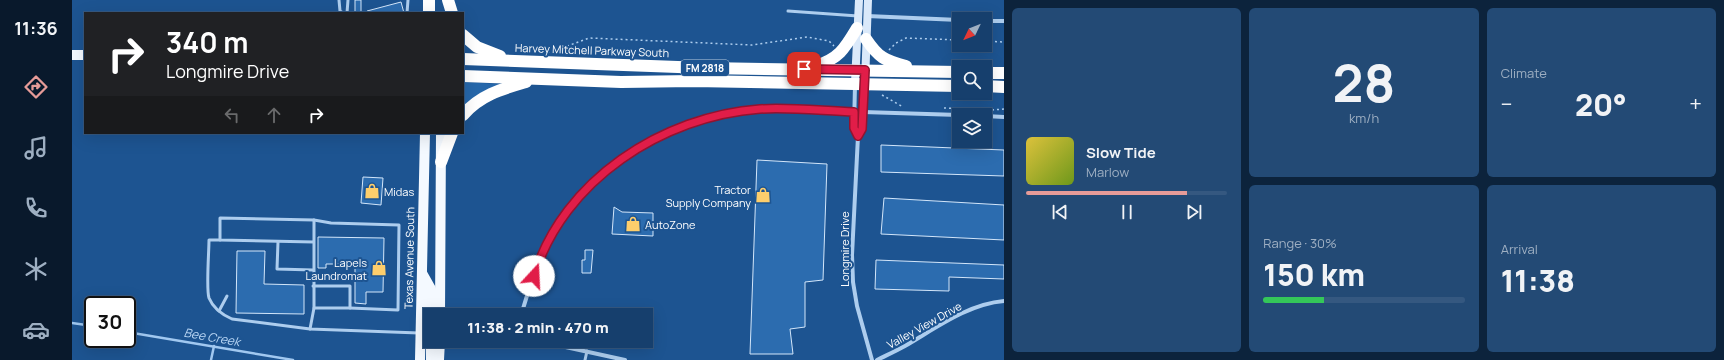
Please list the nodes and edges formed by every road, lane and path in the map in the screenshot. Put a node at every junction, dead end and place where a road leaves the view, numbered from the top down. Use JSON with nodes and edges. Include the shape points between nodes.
{"nodes":[{"id":1,"x":339,"y":0,"type":"edge"},
{"id":2,"x":348,"y":0,"type":"edge"},
{"id":3,"x":408,"y":0,"type":"edge"},
{"id":4,"x":429,"y":0,"type":"edge"},
{"id":5,"x":443,"y":0,"type":"edge"},
{"id":6,"x":448,"y":0,"type":"edge"},
{"id":7,"x":859,"y":0,"type":"edge"},
{"id":8,"x":868,"y":0,"type":"edge"},
{"id":9,"x":788,"y":10,"type":"dead end"},
{"id":10,"x":342,"y":12,"type":"edge"},
{"id":11,"x":347,"y":12,"type":"edge"},
{"id":12,"x":407,"y":12,"type":"edge"},
{"id":13,"x":429,"y":12,"type":"edge"},
{"id":14,"x":443,"y":12,"type":"edge"},
{"id":15,"x":452,"y":12,"type":"edge"},
{"id":16,"x":867,"y":16,"type":"junction"},
{"id":17,"x":952,"y":20,"type":"edge"},
{"id":18,"x":992,"y":21,"type":"edge"},
{"id":19,"x":1004,"y":21,"type":"edge"},
{"id":20,"x":858,"y":22,"type":"junction"},
{"id":21,"x":464,"y":36,"type":"edge"},
{"id":22,"x":866,"y":39,"type":"junction"},
{"id":23,"x":952,"y":40,"type":"edge"},
{"id":24,"x":992,"y":41,"type":"edge"},
{"id":25,"x":1004,"y":42,"type":"edge"},
{"id":26,"x":547,"y":52,"type":"dead end"},
{"id":27,"x":841,"y":52,"type":"junction"},
{"id":28,"x":72,"y":55,"type":"edge"},
{"id":29,"x":84,"y":55,"type":"edge"},
{"id":30,"x":882,"y":58,"type":"junction"},
{"id":31,"x":464,"y":59,"type":"edge"},
{"id":32,"x":516,"y":60,"type":"junction"},
{"id":33,"x":804,"y":69,"type":"junction"},
{"id":34,"x":860,"y":70,"type":"junction"},
{"id":35,"x":924,"y":70,"type":"junction"},
{"id":36,"x":952,"y":72,"type":"edge"},
{"id":37,"x":992,"y":72,"type":"edge"},
{"id":38,"x":1004,"y":73,"type":"edge"},
{"id":39,"x":464,"y":76,"type":"edge"},
{"id":40,"x":536,"y":79,"type":"junction"},
{"id":41,"x":860,"y":83,"type":"junction"},
{"id":42,"x":952,"y":86,"type":"edge"},
{"id":43,"x":992,"y":86,"type":"edge"},
{"id":44,"x":1004,"y":87,"type":"edge"},
{"id":45,"x":876,"y":95,"type":"dead end"},
{"id":46,"x":908,"y":107,"type":"dead end"},
{"id":47,"x":943,"y":108,"type":"dead end"},
{"id":48,"x":962,"y":108,"type":"edge"},
{"id":49,"x":1004,"y":109,"type":"edge"},
{"id":50,"x":992,"y":110,"type":"edge"},
{"id":51,"x":854,"y":112,"type":"junction"},
{"id":52,"x":863,"y":112,"type":"junction"},
{"id":53,"x":464,"y":114,"type":"edge"},
{"id":54,"x":952,"y":116,"type":"edge"},
{"id":55,"x":992,"y":116,"type":"edge"},
{"id":56,"x":1004,"y":117,"type":"edge"},
{"id":57,"x":425,"y":134,"type":"edge"},
{"id":58,"x":442,"y":134,"type":"edge"},
{"id":59,"x":452,"y":134,"type":"edge"},
{"id":60,"x":858,"y":136,"type":"junction"},
{"id":61,"x":441,"y":162,"type":"junction"},
{"id":62,"x":314,"y":220,"type":"junction"},
{"id":63,"x":220,"y":240,"type":"junction"},
{"id":64,"x":278,"y":242,"type":"junction"},
{"id":65,"x":314,"y":242,"type":"junction"},
{"id":66,"x":313,"y":270,"type":"junction"},
{"id":67,"x":422,"y":273,"type":"junction"},
{"id":68,"x":313,"y":286,"type":"junction"},
{"id":69,"x":227,"y":296,"type":"dead end"},
{"id":70,"x":1004,"y":301,"type":"edge"},
{"id":71,"x":314,"y":308,"type":"junction"},
{"id":72,"x":350,"y":308,"type":"junction"},
{"id":73,"x":431,"y":308,"type":"edge"},
{"id":74,"x":440,"y":308,"type":"edge"},
{"id":75,"x":523,"y":308,"type":"edge"},
{"id":76,"x":219,"y":311,"type":"junction"},
{"id":77,"x":310,"y":329,"type":"junction"},
{"id":78,"x":421,"y":333,"type":"junction"},
{"id":79,"x":440,"y":348,"type":"edge"},
{"id":80,"x":572,"y":348,"type":"edge"},
{"id":81,"x":587,"y":351,"type":"junction"},
{"id":82,"x":420,"y":360,"type":"edge"},
{"id":83,"x":431,"y":360,"type":"edge"},
{"id":84,"x":440,"y":360,"type":"edge"},
{"id":85,"x":585,"y":360,"type":"edge"},
{"id":86,"x":625,"y":360,"type":"edge"},
{"id":87,"x":872,"y":360,"type":"edge"},
{"id":88,"x":877,"y":360,"type":"edge"}],
"edges":[{"from":1,"to":10,"type":"lane"},
{"from":2,"to":11,"type":"lane"},
{"from":3,"to":12,"type":"lane"},
{"from":4,"to":13,"type":"highway"},
{"from":5,"to":14,"type":"highway"},
{"from":6,"to":15,"type":"highway"},
{"from":7,"to":20,"type":"street","name":"Longmire Drive"},
{"from":8,"to":16,"type":"street","name":"Longmire Drive"},
{"from":9,"to":20,"type":"lane"},
{"from":16,"to":17,"type":"street"},
{"from":16,"to":22,"type":"street","name":"Longmire Drive"},
{"from":18,"to":19,"type":"street"},
{"from":20,"to":27,"type":"highway"},
{"from":20,"to":34,"type":"street","name":"Longmire Drive"},
{"from":21,"to":32,"type":"highway","via":[[484,51]]},
{"from":22,"to":30,"type":"highway"},
{"from":22,"to":34,"type":"street","name":"Longmire Drive"},
{"from":23,"to":30,"type":"path","via":[[906,38],[896,43]]},
{"from":24,"to":25,"type":"path"},
{"from":26,"to":27,"type":"path","via":[[554,52],[589,38],[752,45],[807,37],[829,41]]},
{"from":27,"to":33,"type":"highway","via":[[832,60]]},
{"from":28,"to":29,"type":"main road"},
{"from":30,"to":35,"type":"highway","via":[[895,64]]},
{"from":31,"to":32,"type":"highway","name":"Harvey Mitchell Parkway South","number":"FM 2818"},
{"from":32,"to":33,"type":"highway","name":"Harvey Mitchell Parkway South","number":"FM 2818","via":[[705,68]]},
{"from":33,"to":34,"type":"highway","name":"Harvey Mitchell Parkway South","number":"FM 2818"},
{"from":34,"to":35,"type":"highway","name":"Harvey Mitchell Parkway South","number":"FM 2818"},
{"from":34,"to":41,"type":"street","name":"Longmire Drive"},
{"from":35,"to":36,"type":"highway","name":"Harvey Mitchell Parkway South","number":"FM 2818"},
{"from":37,"to":38,"type":"highway"},
{"from":39,"to":40,"type":"highway","number":"FM 2818"},
{"from":40,"to":41,"type":"highway","number":"FM 2818"},
{"from":40,"to":53,"type":"highway","via":[[491,93]]},
{"from":41,"to":42,"type":"highway","number":"FM 2818"},
{"from":41,"to":51,"type":"street","name":"Longmire Drive"},
{"from":41,"to":52,"type":"street","name":"Longmire Drive"},
{"from":43,"to":44,"type":"highway"},
{"from":45,"to":46,"type":"path","via":[[888,97],[902,107]]},
{"from":47,"to":48,"type":"path"},
{"from":49,"to":50,"type":"path"},
{"from":51,"to":60,"type":"street","name":"Longmire Drive","via":[[854,128]]},
{"from":51,"to":75,"type":"street","via":[[760,109],[726,114],[692,122],[645,144],[605,172],[571,206],[548,241]]},
{"from":52,"to":54,"type":"street"},
{"from":52,"to":60,"type":"street","name":"Longmire Drive","via":[[862,129]]},
{"from":55,"to":56,"type":"street"},
{"from":57,"to":67,"type":"main road","name":"Texas Avenue South"},
{"from":58,"to":61,"type":"main road"},
{"from":59,"to":61,"type":"highway"},
{"from":60,"to":87,"type":"street","name":"Longmire Drive","via":[[853,282]]},
{"from":61,"to":74,"type":"main road"},
{"from":62,"to":63,"type":"lane","via":[[220,218]]},
{"from":62,"to":65,"type":"lane"},
{"from":62,"to":72,"type":"lane","via":[[399,225],[398,310]]},
{"from":63,"to":64,"type":"lane"},
{"from":63,"to":76,"type":"lane","via":[[209,240],[209,297]]},
{"from":64,"to":65,"type":"lane"},
{"from":64,"to":66,"type":"lane","via":[[277,269]]},
{"from":65,"to":66,"type":"lane"},
{"from":66,"to":68,"type":"lane"},
{"from":67,"to":73,"type":"main road","via":[[431,289]]},
{"from":67,"to":78,"type":"main road","name":"Texas Avenue South"},
{"from":68,"to":71,"type":"lane"},
{"from":68,"to":72,"type":"lane","via":[[350,286]]},
{"from":69,"to":76,"type":"lane"},
{"from":70,"to":88,"type":"street","name":"Valley View Drive","via":[[974,308],[954,317]]},
{"from":71,"to":72,"type":"lane"},
{"from":71,"to":77,"type":"lane"},
{"from":76,"to":77,"type":"lane","via":[[232,319]]},
{"from":77,"to":78,"type":"lane"},
{"from":78,"to":82,"type":"main road","name":"Texas Avenue South"},
{"from":78,"to":83,"type":"main road","via":[[431,346]]},
{"from":79,"to":84,"type":"main road"},
{"from":80,"to":81,"type":"street"},
{"from":81,"to":85,"type":"lane"},
{"from":81,"to":86,"type":"street"}]}
